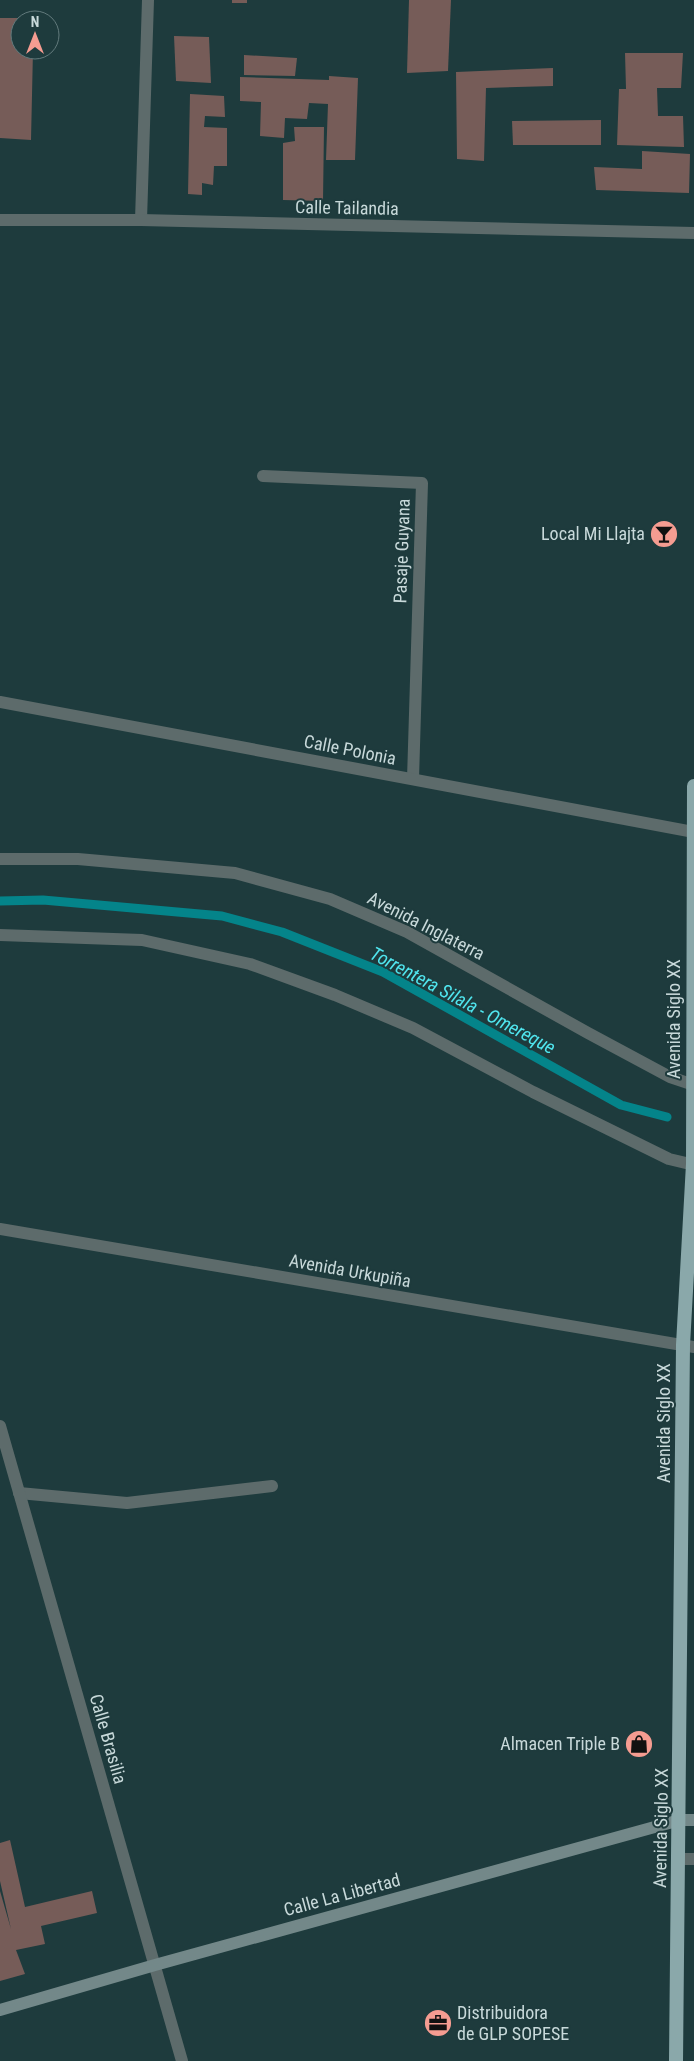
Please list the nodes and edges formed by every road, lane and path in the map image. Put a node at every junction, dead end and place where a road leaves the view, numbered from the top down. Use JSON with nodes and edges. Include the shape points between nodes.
{"nodes":[{"id":1,"x":148,"y":0,"type":"edge"},
{"id":2,"x":0,"y":220,"type":"edge"},
{"id":3,"x":141,"y":220,"type":"junction"},
{"id":4,"x":694,"y":233,"type":"edge"},
{"id":5,"x":263,"y":476,"type":"dead end"},
{"id":6,"x":0,"y":702,"type":"edge"},
{"id":7,"x":413,"y":779,"type":"junction"},
{"id":8,"x":694,"y":786,"type":"edge"},
{"id":9,"x":693,"y":832,"type":"edge"},
{"id":10,"x":0,"y":859,"type":"edge"},
{"id":11,"x":0,"y":934,"type":"edge"},
{"id":12,"x":694,"y":1085,"type":"edge"},
{"id":13,"x":694,"y":1164,"type":"edge"},
{"id":14,"x":0,"y":1229,"type":"edge"},
{"id":15,"x":689,"y":1346,"type":"edge"},
{"id":16,"x":0,"y":1426,"type":"edge"},
{"id":17,"x":272,"y":1486,"type":"dead end"},
{"id":18,"x":19,"y":1493,"type":"junction"},
{"id":19,"x":687,"y":1820,"type":"edge"},
{"id":20,"x":679,"y":1858,"type":"junction"},
{"id":21,"x":694,"y":1859,"type":"edge"},
{"id":22,"x":155,"y":1965,"type":"junction"},
{"id":23,"x":0,"y":2010,"type":"edge"},
{"id":24,"x":182,"y":2061,"type":"edge"},
{"id":25,"x":676,"y":2061,"type":"edge"}],
"edges":[{"from":1,"to":3,"type":"street"},
{"from":2,"to":3,"type":"street","name":"Calle Tailandia"},
{"from":3,"to":4,"type":"street","name":"Calle Tailandia"},
{"from":5,"to":7,"type":"street","name":"Pasaje Guyana","via":[[422,483]]},
{"from":6,"to":7,"type":"street","name":"Calle Polonia"},
{"from":7,"to":9,"type":"street","name":"Calle Polonia"},
{"from":8,"to":9,"type":"highway","name":"Avenida Siglo XX"},
{"from":9,"to":12,"type":"highway","name":"Avenida Siglo XX"},
{"from":10,"to":12,"type":"street","name":"Avenida Inglaterra","via":[[78,860],[235,873],[330,899],[407,932],[596,1038]]},
{"from":11,"to":13,"type":"street","via":[[142,940],[250,964],[334,994],[413,1028],[660,1154]]},
{"from":12,"to":13,"type":"highway","name":"Avenida Siglo XX"},
{"from":13,"to":15,"type":"highway","name":"Avenida Siglo XX"},
{"from":14,"to":15,"type":"street","name":"Avenida Urkupiña"},
{"from":15,"to":19,"type":"highway","name":"Avenida Siglo XX"},
{"from":16,"to":18,"type":"street","name":"Calle Brasilia"},
{"from":17,"to":18,"type":"street","via":[[127,1503]]},
{"from":18,"to":22,"type":"street","name":"Calle Brasilia"},
{"from":19,"to":20,"type":"highway","name":"Avenida Siglo XX"},
{"from":19,"to":22,"type":"main road","name":"Calle La Libertad"},
{"from":20,"to":21,"type":"street"},
{"from":20,"to":25,"type":"highway","name":"Avenida Siglo XX"},
{"from":22,"to":23,"type":"main road","name":"Calle La Libertad"},
{"from":22,"to":24,"type":"street","name":"Calle Brasilia"}]}
